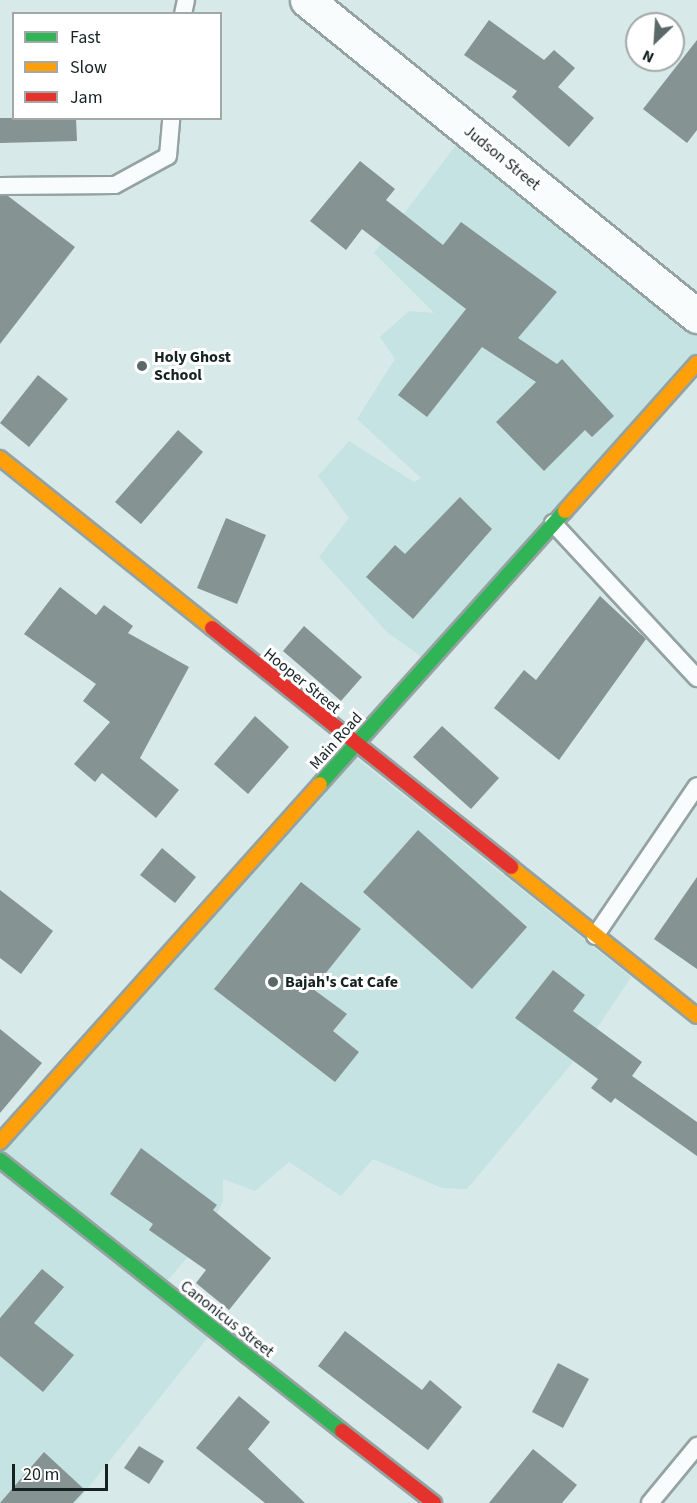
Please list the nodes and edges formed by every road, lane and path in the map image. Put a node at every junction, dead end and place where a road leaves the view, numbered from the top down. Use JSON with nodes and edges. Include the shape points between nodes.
{"nodes":[{"id":1,"x":307,"y":0,"type":"edge"},
{"id":2,"x":171,"y":120,"type":"edge"},
{"id":3,"x":0,"y":186,"type":"edge"},
{"id":4,"x":697,"y":316,"type":"edge"},
{"id":5,"x":697,"y":363,"type":"edge"},
{"id":6,"x":0,"y":458,"type":"edge"},
{"id":7,"x":553,"y":523,"type":"junction"},
{"id":8,"x":697,"y":678,"type":"edge"},
{"id":9,"x":354,"y":744,"type":"junction"},
{"id":10,"x":697,"y":786,"type":"edge"},
{"id":11,"x":595,"y":936,"type":"junction"},
{"id":12,"x":697,"y":1016,"type":"edge"},
{"id":13,"x":0,"y":1142,"type":"edge"},
{"id":14,"x":0,"y":1160,"type":"edge"},
{"id":15,"x":697,"y":1446,"type":"edge"},
{"id":16,"x":434,"y":1503,"type":"edge"},
{"id":17,"x":650,"y":1503,"type":"edge"}],
"edges":[{"from":1,"to":4,"type":"street","name":"Judson Street"},
{"from":2,"to":3,"type":"lane","via":[[168,156],[115,185]]},
{"from":5,"to":7,"type":"street","name":"Main Road"},
{"from":6,"to":9,"type":"street","name":"Hooper Street"},
{"from":7,"to":8,"type":"lane"},
{"from":7,"to":9,"type":"street","name":"Main Road"},
{"from":9,"to":11,"type":"street","name":"Hooper Street"},
{"from":9,"to":13,"type":"street","name":"Main Road"},
{"from":10,"to":11,"type":"lane"},
{"from":11,"to":12,"type":"street","name":"Hooper Street"},
{"from":14,"to":16,"type":"street","name":"Canonicus Street"},
{"from":15,"to":17,"type":"lane"}]}
